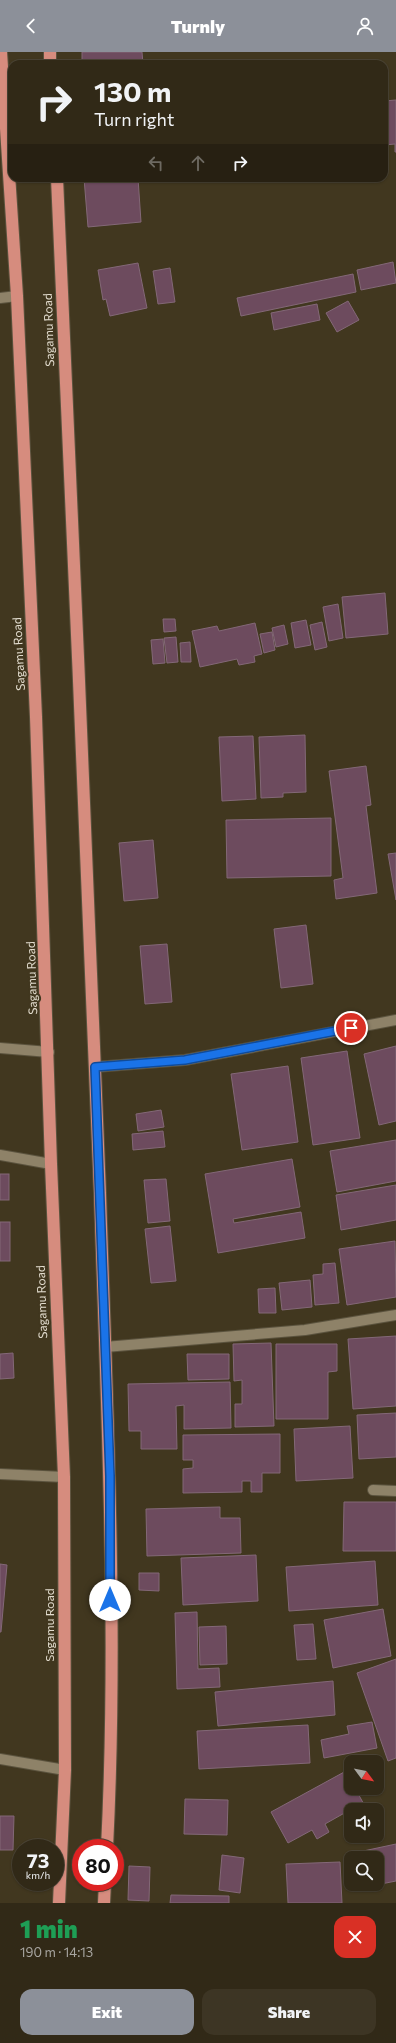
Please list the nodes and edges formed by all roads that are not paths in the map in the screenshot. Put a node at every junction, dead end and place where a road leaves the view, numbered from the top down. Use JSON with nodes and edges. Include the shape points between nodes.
{"nodes":[{"id":1,"x":1,"y":52,"type":"edge"},
{"id":2,"x":8,"y":138,"type":"edge"},
{"id":3,"x":11,"y":182,"type":"edge"},
{"id":4,"x":57,"y":182,"type":"edge"},
{"id":5,"x":17,"y":296,"type":"junction"},
{"id":6,"x":0,"y":298,"type":"edge"},
{"id":7,"x":396,"y":1020,"type":"edge"},
{"id":8,"x":0,"y":1048,"type":"edge"},
{"id":9,"x":49,"y":1052,"type":"junction"},
{"id":10,"x":95,"y":1067,"type":"junction"},
{"id":11,"x":0,"y":1155,"type":"edge"},
{"id":12,"x":51,"y":1164,"type":"junction"},
{"id":13,"x":396,"y":1315,"type":"edge"},
{"id":14,"x":105,"y":1347,"type":"junction"},
{"id":15,"x":0,"y":1474,"type":"edge"},
{"id":16,"x":64,"y":1477,"type":"junction"},
{"id":17,"x":372,"y":1490,"type":"dead end"},
{"id":18,"x":396,"y":1491,"type":"edge"},
{"id":19,"x":0,"y":1759,"type":"edge"},
{"id":20,"x":65,"y":1770,"type":"junction"},
{"id":21,"x":107,"y":1839,"type":"edge"},
{"id":22,"x":105,"y":1891,"type":"edge"},
{"id":23,"x":59,"y":1903,"type":"edge"},
{"id":24,"x":104,"y":1903,"type":"edge"}],
"edges":[{"from":1,"to":2,"type":"highway","name":"Sagamu Road"},
{"from":3,"to":5,"type":"highway","name":"Sagamu Road"},
{"from":4,"to":10,"type":"highway","name":"Sagamu Road"},
{"from":5,"to":6,"type":"street"},
{"from":5,"to":9,"type":"highway","name":"Sagamu Road"},
{"from":7,"to":10,"type":"street","via":[[185,1060]]},
{"from":8,"to":9,"type":"street"},
{"from":9,"to":12,"type":"highway","name":"Sagamu Road"},
{"from":10,"to":14,"type":"highway","name":"Sagamu Road"},
{"from":11,"to":12,"type":"street"},
{"from":12,"to":16,"type":"highway","name":"Sagamu Road"},
{"from":13,"to":14,"type":"street","via":[[305,1330]]},
{"from":14,"to":21,"type":"highway","name":"Sagamu Road","via":[[110,1476],[111,1770]]},
{"from":15,"to":16,"type":"street"},
{"from":16,"to":20,"type":"highway","name":"Sagamu Road"},
{"from":17,"to":18,"type":"street"},
{"from":19,"to":20,"type":"street"},
{"from":20,"to":23,"type":"highway","name":"Sagamu Road"},
{"from":22,"to":24,"type":"highway"}]}
